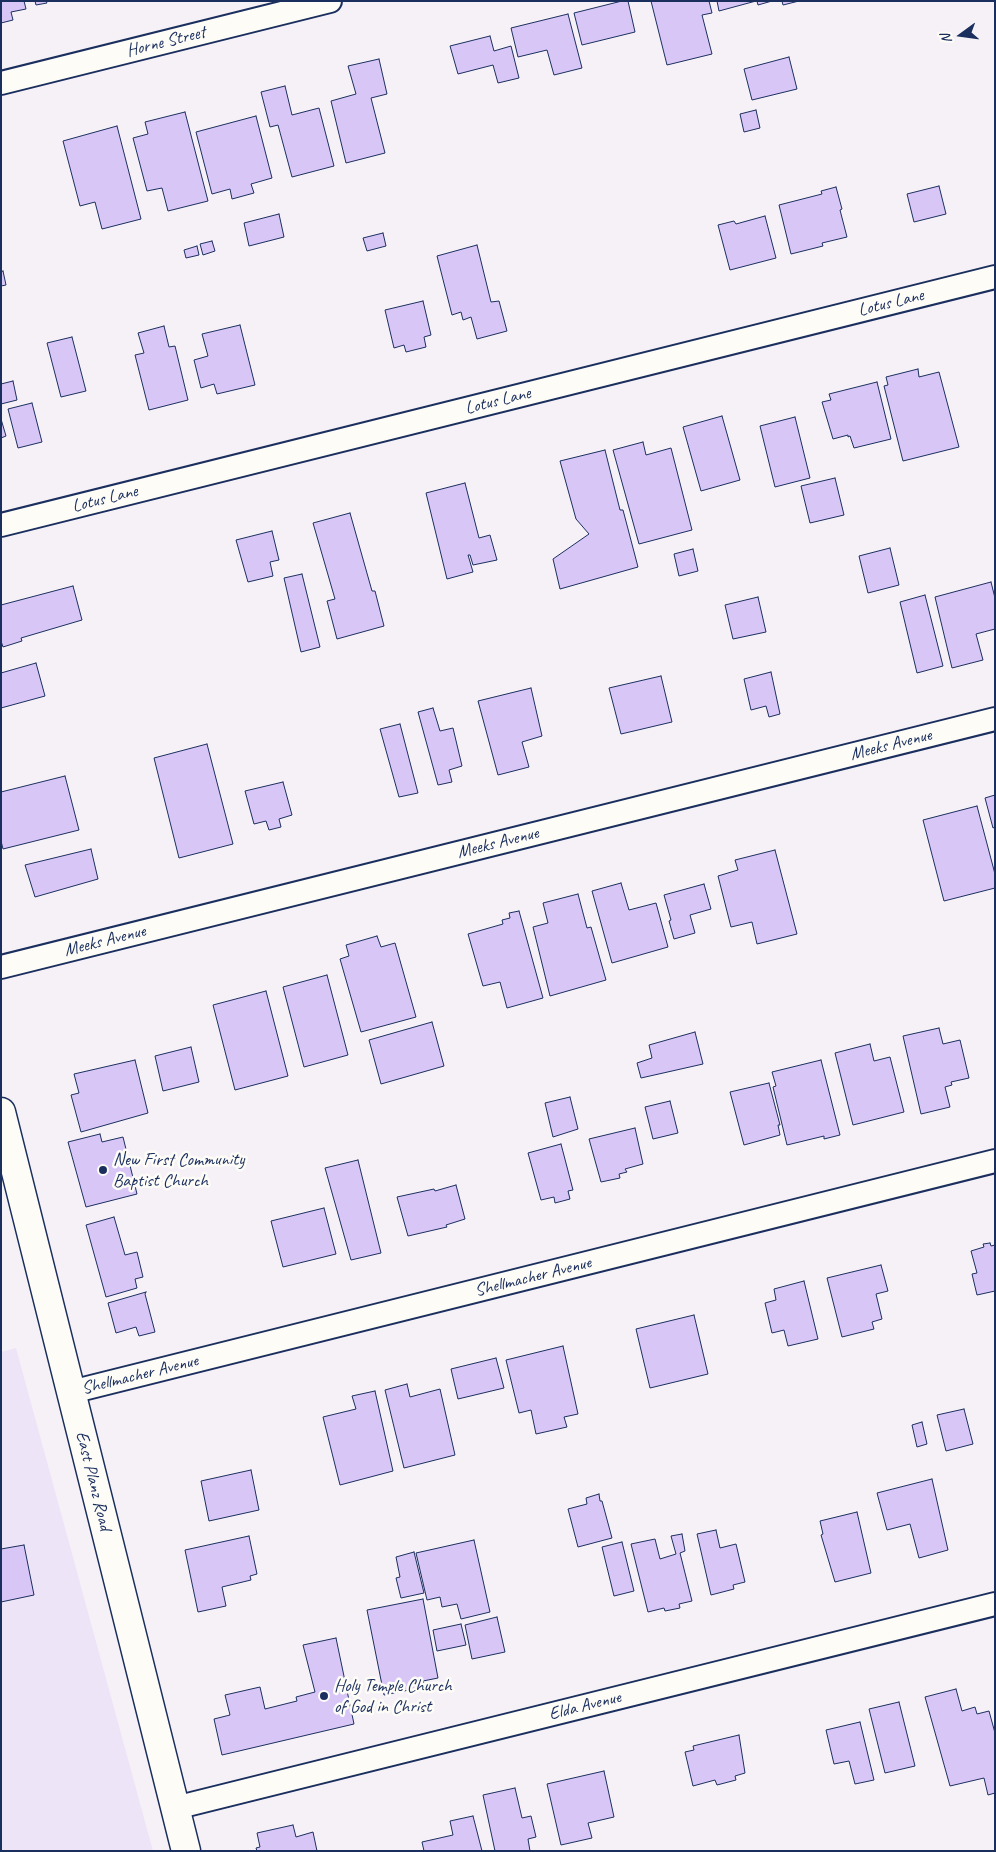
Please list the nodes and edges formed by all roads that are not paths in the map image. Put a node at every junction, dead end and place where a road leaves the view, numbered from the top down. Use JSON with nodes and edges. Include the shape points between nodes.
{"nodes":[{"id":1,"x":330,"y":1,"type":"edge"},
{"id":2,"x":1,"y":84,"type":"edge"},
{"id":3,"x":995,"y":277,"type":"edge"},
{"id":4,"x":1,"y":525,"type":"edge"},
{"id":5,"x":995,"y":719,"type":"edge"},
{"id":6,"x":1,"y":967,"type":"edge"},
{"id":7,"x":1,"y":1112,"type":"edge"},
{"id":8,"x":995,"y":1161,"type":"edge"},
{"id":9,"x":71,"y":1392,"type":"junction"},
{"id":10,"x":995,"y":1604,"type":"edge"},
{"id":11,"x":175,"y":1808,"type":"junction"},
{"id":12,"x":186,"y":1851,"type":"edge"}],
"edges":[{"from":1,"to":2,"type":"street","name":"Horne Street"},
{"from":3,"to":4,"type":"street","name":"Lotus Lane"},
{"from":5,"to":6,"type":"street","name":"Meeks Avenue"},
{"from":7,"to":9,"type":"street","name":"East Planz Road"},
{"from":8,"to":9,"type":"street","name":"Shellmacher Avenue"},
{"from":9,"to":11,"type":"street","name":"East Planz Road"},
{"from":10,"to":11,"type":"street","name":"Elda Avenue"},
{"from":11,"to":12,"type":"street","name":"East Planz Road"}]}
